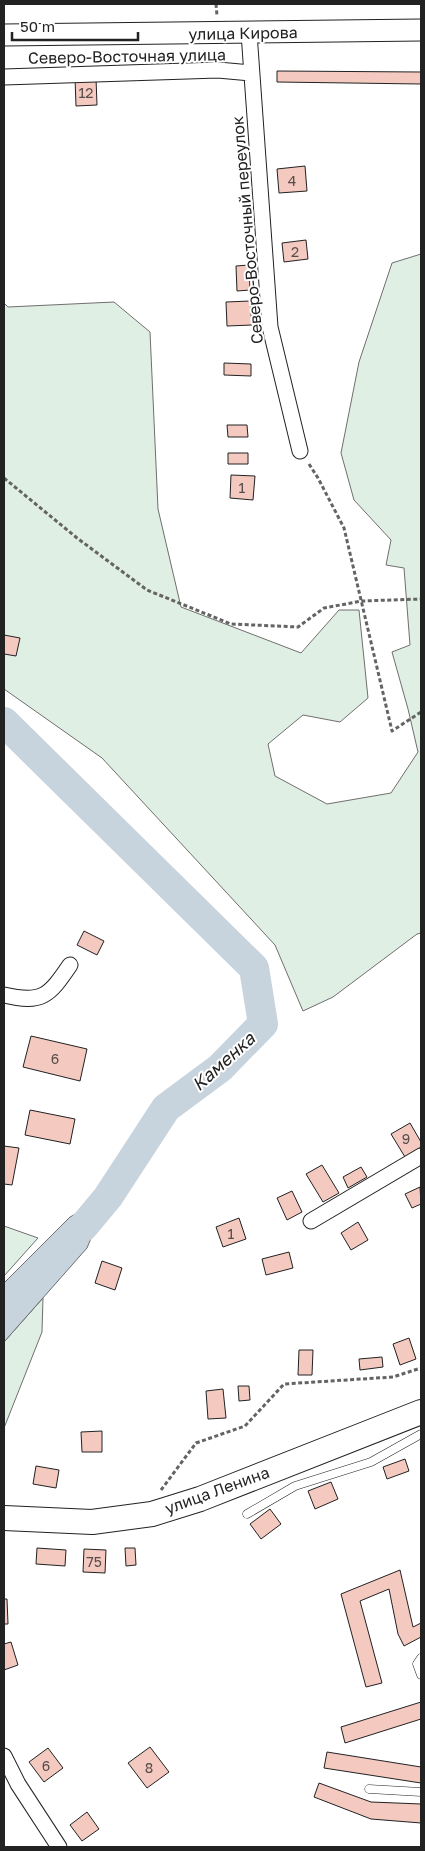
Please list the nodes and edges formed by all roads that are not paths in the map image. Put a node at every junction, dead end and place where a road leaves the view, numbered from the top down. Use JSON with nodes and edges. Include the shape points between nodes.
{"nodes":[{"id":1,"x":421,"y":30,"type":"edge"},
{"id":2,"x":249,"y":33,"type":"junction"},
{"id":3,"x":4,"y":36,"type":"edge"},
{"id":4,"x":251,"y":73,"type":"junction"},
{"id":5,"x":4,"y":77,"type":"edge"},
{"id":6,"x":300,"y":451,"type":"road end"},
{"id":7,"x":70,"y":965,"type":"dead end"},
{"id":8,"x":4,"y":995,"type":"edge"},
{"id":9,"x":421,"y":1156,"type":"edge"},
{"id":10,"x":311,"y":1222,"type":"dead end"},
{"id":11,"x":421,"y":1412,"type":"edge"},
{"id":12,"x":421,"y":1434,"type":"edge"},
{"id":13,"x":248,"y":1514,"type":"dead end"},
{"id":14,"x":4,"y":1518,"type":"edge"},
{"id":15,"x":421,"y":1658,"type":"edge"},
{"id":16,"x":421,"y":1675,"type":"edge"},
{"id":17,"x":4,"y":1756,"type":"edge"},
{"id":18,"x":369,"y":1789,"type":"dead end"},
{"id":19,"x":421,"y":1792,"type":"edge"},
{"id":20,"x":59,"y":1847,"type":"edge"}],
"edges":[{"from":1,"to":2,"type":"street","name":"улица Кирова"},
{"from":2,"to":3,"type":"street","name":"улица Кирова"},
{"from":2,"to":4,"type":"street","name":"Северо-Восточный переулок"},
{"from":4,"to":5,"type":"street","name":"Северо-Восточная улица","via":[[218,70]]},
{"from":4,"to":6,"type":"street","name":"Северо-Восточный переулок","via":[[270,327]]},
{"from":7,"to":8,"type":"street","via":[[55,986],[35,999]]},
{"from":9,"to":10,"type":"street"},
{"from":11,"to":14,"type":"main road","name":"улица Ленина","via":[[200,1499],[152,1514],[92,1522]]},
{"from":12,"to":13,"type":"lane","via":[[371,1462],[295,1486]]},
{"from":15,"to":16,"type":"lane","via":[[416,1664]]},
{"from":17,"to":20,"type":"street","via":[[18,1784]]},
{"from":18,"to":19,"type":"lane"}]}
